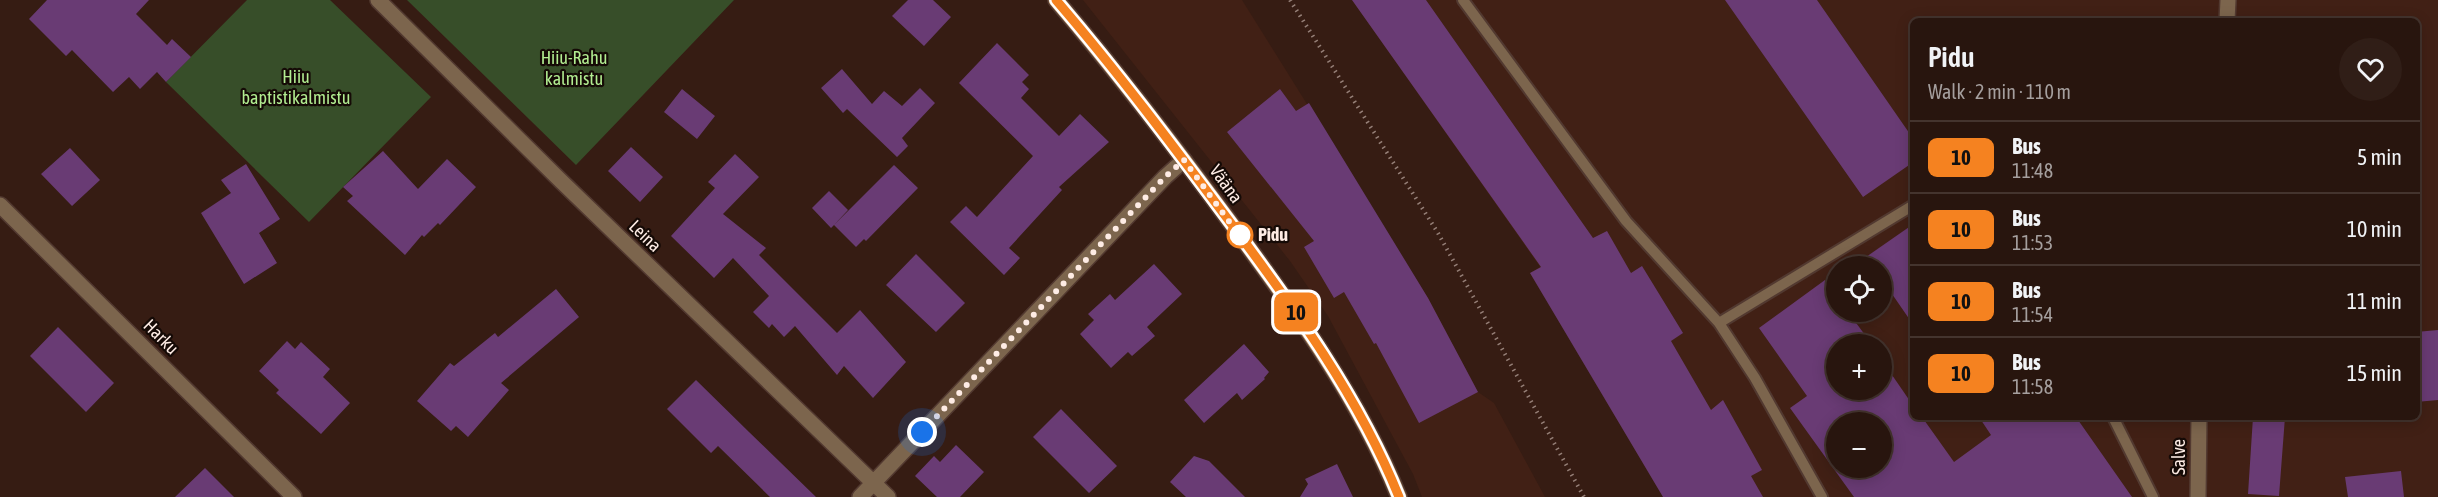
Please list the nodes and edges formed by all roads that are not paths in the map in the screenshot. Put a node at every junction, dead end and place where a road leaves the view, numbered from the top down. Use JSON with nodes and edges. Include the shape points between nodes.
{"nodes":[{"id":1,"x":378,"y":0,"type":"edge"},
{"id":2,"x":1056,"y":0,"type":"edge"},
{"id":3,"x":1463,"y":0,"type":"edge"},
{"id":4,"x":2228,"y":0,"type":"edge"},
{"id":5,"x":2227,"y":18,"type":"edge"},
{"id":6,"x":1184,"y":160,"type":"junction"},
{"id":7,"x":0,"y":205,"type":"edge"},
{"id":8,"x":1910,"y":207,"type":"edge"},
{"id":9,"x":1719,"y":323,"type":"junction"},
{"id":10,"x":2114,"y":420,"type":"edge"},
{"id":11,"x":2199,"y":420,"type":"edge"},
{"id":12,"x":874,"y":483,"type":"junction"},
{"id":13,"x":294,"y":497,"type":"edge"},
{"id":14,"x":860,"y":497,"type":"edge"},
{"id":15,"x":888,"y":497,"type":"edge"},
{"id":16,"x":1399,"y":497,"type":"edge"},
{"id":17,"x":1822,"y":497,"type":"edge"},
{"id":18,"x":2153,"y":497,"type":"edge"},
{"id":19,"x":2198,"y":497,"type":"edge"}],
"edges":[{"from":1,"to":12,"type":"street","name":"Leina"},
{"from":2,"to":6,"type":"street","name":"Vääna"},
{"from":3,"to":9,"type":"lane","via":[[1626,221]]},
{"from":4,"to":5,"type":"street"},
{"from":6,"to":12,"type":"street"},
{"from":6,"to":16,"type":"street","name":"Vääna","via":[[1307,327],[1351,401]]},
{"from":7,"to":13,"type":"street","name":"Harku"},
{"from":8,"to":9,"type":"lane"},
{"from":9,"to":17,"type":"lane"},
{"from":10,"to":18,"type":"lane"},
{"from":11,"to":19,"type":"street","name":"Salve"},
{"from":12,"to":14,"type":"street"},
{"from":12,"to":15,"type":"street","name":"Leina"}]}
